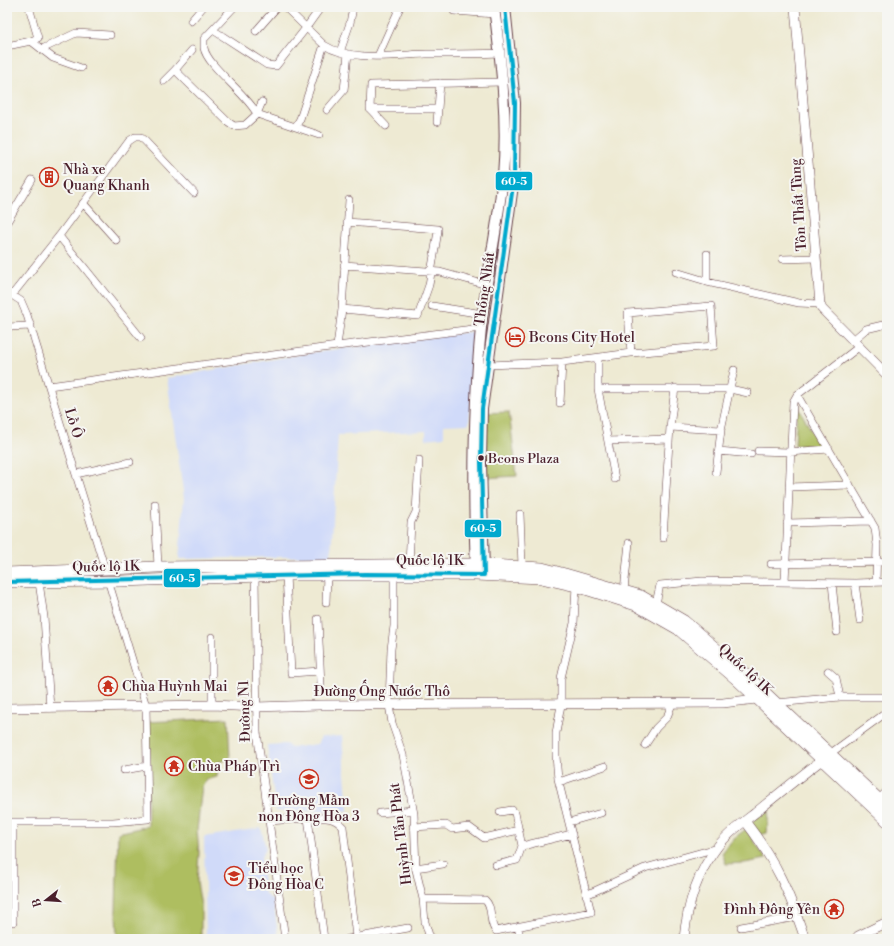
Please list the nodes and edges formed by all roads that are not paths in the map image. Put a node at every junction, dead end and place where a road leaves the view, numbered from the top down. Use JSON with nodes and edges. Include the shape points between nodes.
{"nodes":[{"id":1,"x":29,"y":7,"type":"edge"},
{"id":2,"x":203,"y":7,"type":"edge"},
{"id":3,"x":234,"y":7,"type":"edge"},
{"id":4,"x":277,"y":7,"type":"edge"},
{"id":5,"x":285,"y":7,"type":"edge"},
{"id":6,"x":321,"y":7,"type":"edge"},
{"id":7,"x":353,"y":7,"type":"edge"},
{"id":8,"x":400,"y":7,"type":"edge"},
{"id":9,"x":505,"y":7,"type":"edge"},
{"id":10,"x":795,"y":7,"type":"edge"},
{"id":11,"x":454,"y":11,"type":"dead end"},
{"id":12,"x":495,"y":11,"type":"edge"},
{"id":13,"x":191,"y":21,"type":"dead end"},
{"id":14,"x":306,"y":28,"type":"junction"},
{"id":15,"x":213,"y":30,"type":"junction"},
{"id":16,"x":256,"y":31,"type":"dead end"},
{"id":17,"x":110,"y":35,"type":"dead end"},
{"id":18,"x":31,"y":41,"type":"junction"},
{"id":19,"x":324,"y":45,"type":"junction"},
{"id":20,"x":7,"y":46,"type":"edge"},
{"id":21,"x":42,"y":49,"type":"junction"},
{"id":22,"x":192,"y":50,"type":"dead end"},
{"id":23,"x":340,"y":52,"type":"junction"},
{"id":24,"x":500,"y":53,"type":"junction"},
{"id":25,"x":348,"y":54,"type":"junction"},
{"id":26,"x":378,"y":56,"type":"junction"},
{"id":27,"x":81,"y":68,"type":"dead end"},
{"id":28,"x":175,"y":70,"type":"junction"},
{"id":29,"x":164,"y":82,"type":"dead end"},
{"id":30,"x":502,"y":82,"type":"junction"},
{"id":31,"x":440,"y":83,"type":"junction"},
{"id":32,"x":262,"y":102,"type":"dead end"},
{"id":33,"x":370,"y":109,"type":"junction"},
{"id":34,"x":327,"y":110,"type":"dead end"},
{"id":35,"x":438,"y":110,"type":"junction"},
{"id":36,"x":257,"y":114,"type":"junction"},
{"id":37,"x":437,"y":122,"type":"dead end"},
{"id":38,"x":296,"y":126,"type":"junction"},
{"id":39,"x":386,"y":126,"type":"dead end"},
{"id":40,"x":319,"y":135,"type":"dead end"},
{"id":41,"x":32,"y":180,"type":"dead end"},
{"id":42,"x":194,"y":193,"type":"dead end"},
{"id":43,"x":349,"y":200,"type":"dead end"},
{"id":44,"x":82,"y":203,"type":"junction"},
{"id":45,"x":7,"y":222,"type":"edge"},
{"id":46,"x":347,"y":222,"type":"junction"},
{"id":47,"x":59,"y":236,"type":"junction"},
{"id":48,"x":116,"y":240,"type":"dead end"},
{"id":49,"x":707,"y":254,"type":"dead end"},
{"id":50,"x":782,"y":258,"type":"dead end"},
{"id":51,"x":816,"y":258,"type":"junction"},
{"id":52,"x":344,"y":265,"type":"junction"},
{"id":53,"x":432,"y":272,"type":"junction"},
{"id":54,"x":676,"y":272,"type":"dead end"},
{"id":55,"x":706,"y":281,"type":"junction"},
{"id":56,"x":486,"y":285,"type":"junction"},
{"id":57,"x":10,"y":293,"type":"edge"},
{"id":58,"x":820,"y":304,"type":"junction"},
{"id":59,"x":432,"y":306,"type":"dead end"},
{"id":60,"x":342,"y":309,"type":"junction"},
{"id":61,"x":483,"y":314,"type":"junction"},
{"id":62,"x":494,"y":315,"type":"junction"},
{"id":63,"x":887,"y":324,"type":"edge"},
{"id":64,"x":30,"y":326,"type":"junction"},
{"id":65,"x":7,"y":327,"type":"edge"},
{"id":66,"x":481,"y":328,"type":"junction"},
{"id":67,"x":142,"y":338,"type":"dead end"},
{"id":68,"x":853,"y":340,"type":"junction"},
{"id":69,"x":337,"y":346,"type":"junction"},
{"id":70,"x":860,"y":346,"type":"junction"},
{"id":71,"x":631,"y":353,"type":"junction"},
{"id":72,"x":598,"y":358,"type":"junction"},
{"id":73,"x":562,"y":362,"type":"junction"},
{"id":74,"x":487,"y":365,"type":"junction"},
{"id":75,"x":734,"y":370,"type":"dead end"},
{"id":76,"x":887,"y":375,"type":"edge"},
{"id":77,"x":49,"y":386,"type":"junction"},
{"id":78,"x":675,"y":388,"type":"junction"},
{"id":79,"x":730,"y":389,"type":"junction"},
{"id":80,"x":598,"y":390,"type":"junction"},
{"id":81,"x":748,"y":393,"type":"dead end"},
{"id":82,"x":798,"y":395,"type":"junction"},
{"id":83,"x":560,"y":403,"type":"dead end"},
{"id":84,"x":670,"y":427,"type":"junction"},
{"id":85,"x":721,"y":430,"type":"junction"},
{"id":86,"x":669,"y":439,"type":"junction"},
{"id":87,"x":608,"y":441,"type":"junction"},
{"id":88,"x":829,"y":449,"type":"junction"},
{"id":89,"x":719,"y":451,"type":"junction"},
{"id":90,"x":758,"y":451,"type":"dead end"},
{"id":91,"x":790,"y":452,"type":"junction"},
{"id":92,"x":751,"y":454,"type":"dead end"},
{"id":93,"x":420,"y":460,"type":"dead end"},
{"id":94,"x":130,"y":462,"type":"dead end"},
{"id":95,"x":716,"y":472,"type":"dead end"},
{"id":96,"x":76,"y":474,"type":"junction"},
{"id":97,"x":615,"y":479,"type":"dead end"},
{"id":98,"x":850,"y":485,"type":"junction"},
{"id":99,"x":789,"y":487,"type":"junction"},
{"id":100,"x":155,"y":504,"type":"dead end"},
{"id":101,"x":520,"y":514,"type":"dead end"},
{"id":102,"x":871,"y":521,"type":"junction"},
{"id":103,"x":787,"y":523,"type":"junction"},
{"id":104,"x":663,"y":538,"type":"dead end"},
{"id":105,"x":629,"y":543,"type":"dead end"},
{"id":106,"x":786,"y":562,"type":"junction"},
{"id":107,"x":876,"y":562,"type":"junction"},
{"id":108,"x":887,"y":562,"type":"edge"},
{"id":109,"x":771,"y":564,"type":"dead end"},
{"id":110,"x":409,"y":565,"type":"junction"},
{"id":111,"x":522,"y":566,"type":"junction"},
{"id":112,"x":158,"y":567,"type":"junction"},
{"id":113,"x":360,"y":570,"type":"junction"},
{"id":114,"x":480,"y":570,"type":"junction"},
{"id":115,"x":7,"y":573,"type":"edge"},
{"id":116,"x":106,"y":575,"type":"junction"},
{"id":117,"x":286,"y":575,"type":"junction"},
{"id":118,"x":327,"y":575,"type":"junction"},
{"id":119,"x":394,"y":575,"type":"junction"},
{"id":120,"x":255,"y":576,"type":"junction"},
{"id":121,"x":7,"y":582,"type":"edge"},
{"id":122,"x":39,"y":582,"type":"junction"},
{"id":123,"x":785,"y":582,"type":"junction"},
{"id":124,"x":876,"y":582,"type":"junction"},
{"id":125,"x":887,"y":582,"type":"edge"},
{"id":126,"x":832,"y":583,"type":"junction"},
{"id":127,"x":855,"y":583,"type":"junction"},
{"id":128,"x":576,"y":586,"type":"junction"},
{"id":129,"x":624,"y":590,"type":"junction"},
{"id":130,"x":640,"y":601,"type":"junction"},
{"id":131,"x":326,"y":602,"type":"dead end"},
{"id":132,"x":655,"y":609,"type":"junction"},
{"id":133,"x":318,"y":619,"type":"dead end"},
{"id":134,"x":860,"y":620,"type":"dead end"},
{"id":135,"x":837,"y":632,"type":"dead end"},
{"id":136,"x":212,"y":637,"type":"dead end"},
{"id":137,"x":320,"y":671,"type":"junction"},
{"id":138,"x":828,"y":671,"type":"dead end"},
{"id":139,"x":321,"y":686,"type":"dead end"},
{"id":140,"x":840,"y":697,"type":"junction"},
{"id":141,"x":887,"y":697,"type":"edge"},
{"id":142,"x":756,"y":699,"type":"junction"},
{"id":143,"x":776,"y":703,"type":"junction"},
{"id":144,"x":672,"y":704,"type":"junction"},
{"id":145,"x":212,"y":705,"type":"junction"},
{"id":146,"x":389,"y":705,"type":"junction"},
{"id":147,"x":561,"y":705,"type":"junction"},
{"id":148,"x":146,"y":706,"type":"junction"},
{"id":149,"x":256,"y":707,"type":"junction"},
{"id":150,"x":7,"y":708,"type":"edge"},
{"id":151,"x":50,"y":708,"type":"junction"},
{"id":152,"x":887,"y":712,"type":"edge"},
{"id":153,"x":645,"y":745,"type":"dead end"},
{"id":154,"x":826,"y":756,"type":"junction"},
{"id":155,"x":147,"y":766,"type":"junction"},
{"id":156,"x":605,"y":766,"type":"dead end"},
{"id":157,"x":124,"y":770,"type":"dead end"},
{"id":158,"x":559,"y":782,"type":"junction"},
{"id":159,"x":883,"y":795,"type":"edge"},
{"id":160,"x":887,"y":807,"type":"edge"},
{"id":161,"x":413,"y":810,"type":"junction"},
{"id":162,"x":500,"y":812,"type":"dead end"},
{"id":163,"x":380,"y":813,"type":"dead end"},
{"id":164,"x":601,"y":813,"type":"dead end"},
{"id":165,"x":308,"y":818,"type":"junction"},
{"id":166,"x":269,"y":821,"type":"junction"},
{"id":167,"x":745,"y":821,"type":"junction"},
{"id":168,"x":887,"y":821,"type":"edge"},
{"id":169,"x":10,"y":822,"type":"edge"},
{"id":170,"x":569,"y":822,"type":"junction"},
{"id":171,"x":413,"y":827,"type":"junction"},
{"id":172,"x":519,"y":830,"type":"junction"},
{"id":173,"x":572,"y":834,"type":"junction"},
{"id":174,"x":522,"y":846,"type":"junction"},
{"id":175,"x":716,"y":848,"type":"junction"},
{"id":176,"x":443,"y":864,"type":"dead end"},
{"id":177,"x":496,"y":865,"type":"dead end"},
{"id":178,"x":415,"y":868,"type":"junction"},
{"id":179,"x":586,"y":895,"type":"junction"},
{"id":180,"x":423,"y":899,"type":"junction"},
{"id":181,"x":797,"y":916,"type":"junction"},
{"id":182,"x":13,"y":922,"type":"dead end"},
{"id":183,"x":887,"y":922,"type":"edge"},
{"id":184,"x":519,"y":926,"type":"junction"},
{"id":185,"x":741,"y":927,"type":"dead end"},
{"id":186,"x":408,"y":928,"type":"dead end"},
{"id":187,"x":356,"y":938,"type":"junction"},
{"id":188,"x":285,"y":939,"type":"edge"},
{"id":189,"x":324,"y":939,"type":"edge"},
{"id":190,"x":348,"y":939,"type":"edge"},
{"id":191,"x":433,"y":939,"type":"edge"},
{"id":192,"x":519,"y":939,"type":"edge"},
{"id":193,"x":684,"y":939,"type":"edge"},
{"id":194,"x":805,"y":939,"type":"edge"},
{"id":195,"x":857,"y":939,"type":"edge"}],
"edges":[{"from":1,"to":18,"type":"street","via":[[38,36]]},
{"from":2,"to":13,"type":"street"},
{"from":3,"to":15,"type":"street"},
{"from":4,"to":16,"type":"street"},
{"from":5,"to":14,"type":"street"},
{"from":6,"to":14,"type":"street"},
{"from":7,"to":23,"type":"street"},
{"from":8,"to":26,"type":"street"},
{"from":9,"to":62,"type":"main road","name":"Thống Nhất","via":[[515,103],[514,178]]},
{"from":10,"to":51,"type":"street","name":"Tôn Thất Tùng"},
{"from":11,"to":12,"type":"street"},
{"from":12,"to":24,"type":"main road","name":"Thống Nhất"},
{"from":14,"to":15,"type":"street","via":[[283,59],[273,66],[267,65]]},
{"from":14,"to":19,"type":"street"},
{"from":15,"to":36,"type":"street","via":[[204,39],[204,49],[210,60],[252,104]]},
{"from":17,"to":21,"type":"street","via":[[76,33]]},
{"from":18,"to":20,"type":"street"},
{"from":18,"to":21,"type":"street"},
{"from":19,"to":23,"type":"street"},
{"from":19,"to":38,"type":"street"},
{"from":21,"to":27,"type":"street","via":[[58,61]]},
{"from":22,"to":28,"type":"street"},
{"from":23,"to":25,"type":"street"},
{"from":24,"to":26,"type":"street"},
{"from":24,"to":30,"type":"main road","name":"Thống Nhất"},
{"from":25,"to":26,"type":"street"},
{"from":25,"to":34,"type":"street","via":[[344,90]]},
{"from":28,"to":29,"type":"street"},
{"from":28,"to":36,"type":"street","via":[[234,126],[245,125]]},
{"from":30,"to":31,"type":"street"},
{"from":30,"to":56,"type":"main road","name":"Thống Nhất","via":[[506,134],[503,176]]},
{"from":31,"to":33,"type":"street","via":[[371,85]]},
{"from":31,"to":35,"type":"street"},
{"from":32,"to":36,"type":"street"},
{"from":33,"to":35,"type":"street"},
{"from":33,"to":39,"type":"street"},
{"from":35,"to":37,"type":"street"},
{"from":36,"to":38,"type":"street"},
{"from":38,"to":40,"type":"street"},
{"from":41,"to":45,"type":"street"},
{"from":42,"to":44,"type":"street","via":[[145,141],[135,137],[129,140]]},
{"from":43,"to":46,"type":"street"},
{"from":44,"to":47,"type":"street"},
{"from":44,"to":48,"type":"street"},
{"from":46,"to":52,"type":"street"},
{"from":46,"to":53,"type":"street","via":[[438,229]]},
{"from":47,"to":57,"type":"street"},
{"from":47,"to":67,"type":"street"},
{"from":49,"to":55,"type":"street"},
{"from":50,"to":51,"type":"street"},
{"from":51,"to":58,"type":"street","name":"Tôn Thất Tùng"},
{"from":52,"to":53,"type":"street"},
{"from":52,"to":60,"type":"street"},
{"from":53,"to":56,"type":"street"},
{"from":53,"to":60,"type":"street","via":[[416,317]]},
{"from":54,"to":55,"type":"street"},
{"from":55,"to":58,"type":"street","via":[[799,303]]},
{"from":56,"to":61,"type":"main road","name":"Thống Nhất"},
{"from":57,"to":64,"type":"street","name":"Lồ Ô","via":[[21,301]]},
{"from":58,"to":68,"type":"street"},
{"from":59,"to":61,"type":"street"},
{"from":60,"to":69,"type":"street"},
{"from":61,"to":62,"type":"main road"},
{"from":61,"to":66,"type":"main road","name":"Thống Nhất"},
{"from":62,"to":74,"type":"main road","name":"Thống Nhất"},
{"from":63,"to":68,"type":"street","via":[[866,329]]},
{"from":64,"to":65,"type":"street"},
{"from":64,"to":77,"type":"street","name":"Lồ Ô"},
{"from":66,"to":69,"type":"street"},
{"from":66,"to":114,"type":"main road","name":"Thống Nhất","via":[[474,408],[473,463]]},
{"from":68,"to":70,"type":"street"},
{"from":69,"to":77,"type":"street"},
{"from":70,"to":76,"type":"street"},
{"from":70,"to":82,"type":"street"},
{"from":71,"to":71,"type":"street","via":[[714,346],[711,306],[628,313]]},
{"from":71,"to":72,"type":"street"},
{"from":72,"to":73,"type":"street"},
{"from":72,"to":80,"type":"street"},
{"from":73,"to":74,"type":"street"},
{"from":73,"to":83,"type":"street"},
{"from":74,"to":114,"type":"main road","name":"Thống Nhất","via":[[482,409]]},
{"from":75,"to":79,"type":"street"},
{"from":77,"to":96,"type":"street","name":"Lồ Ô"},
{"from":78,"to":79,"type":"street"},
{"from":78,"to":80,"type":"street"},
{"from":78,"to":84,"type":"street"},
{"from":79,"to":81,"type":"street"},
{"from":79,"to":85,"type":"street"},
{"from":80,"to":87,"type":"street"},
{"from":82,"to":88,"type":"street"},
{"from":82,"to":91,"type":"street","via":[[793,402]]},
{"from":84,"to":85,"type":"street"},
{"from":84,"to":86,"type":"street"},
{"from":85,"to":89,"type":"street"},
{"from":86,"to":87,"type":"street"},
{"from":86,"to":104,"type":"street"},
{"from":87,"to":97,"type":"street"},
{"from":88,"to":91,"type":"street"},
{"from":88,"to":98,"type":"street"},
{"from":89,"to":92,"type":"street"},
{"from":89,"to":95,"type":"street"},
{"from":90,"to":91,"type":"street"},
{"from":91,"to":99,"type":"street"},
{"from":93,"to":110,"type":"street","via":[[416,512],[411,522]]},
{"from":94,"to":96,"type":"street"},
{"from":96,"to":116,"type":"street","name":"Lồ Ô"},
{"from":98,"to":99,"type":"street"},
{"from":98,"to":102,"type":"street"},
{"from":99,"to":103,"type":"street"},
{"from":100,"to":112,"type":"street"},
{"from":101,"to":111,"type":"street"},
{"from":102,"to":103,"type":"street"},
{"from":102,"to":107,"type":"street","via":[[877,536]]},
{"from":103,"to":106,"type":"street"},
{"from":105,"to":129,"type":"street"},
{"from":106,"to":107,"type":"street"},
{"from":106,"to":109,"type":"street"},
{"from":106,"to":123,"type":"street"},
{"from":107,"to":108,"type":"street"},
{"from":107,"to":124,"type":"street"},
{"from":110,"to":113,"type":"main road","name":"Quốc lộ 1K"},
{"from":110,"to":114,"type":"main road","name":"Quốc lộ 1K"},
{"from":111,"to":114,"type":"main road","name":"Quốc lộ 1K"},
{"from":111,"to":129,"type":"main road","name":"Quốc lộ 1K","via":[[542,568]]},
{"from":112,"to":113,"type":"main road","name":"Quốc lộ 1K"},
{"from":112,"to":116,"type":"main road","name":"Quốc lộ 1K"},
{"from":113,"to":118,"type":"main road","name":"Quốc lộ 1K"},
{"from":113,"to":119,"type":"main road","name":"Quốc lộ 1K"},
{"from":114,"to":119,"type":"main road","name":"Quốc lộ 1K"},
{"from":114,"to":128,"type":"main road","name":"Quốc lộ 1K","via":[[541,578]]},
{"from":115,"to":116,"type":"main road","name":"Quốc lộ 1K"},
{"from":116,"to":120,"type":"main road","name":"Quốc lộ 1K"},
{"from":116,"to":122,"type":"main road","name":"Quốc lộ 1K"},
{"from":116,"to":148,"type":"street","name":"Lồ Ô"},
{"from":117,"to":118,"type":"main road","name":"Quốc lộ 1K"},
{"from":117,"to":120,"type":"main road","name":"Quốc lộ 1K"},
{"from":117,"to":137,"type":"street","via":[[291,673]]},
{"from":118,"to":131,"type":"street"},
{"from":119,"to":146,"type":"street","name":"Huỳnh Tấn Phát"},
{"from":120,"to":149,"type":"street","name":"Đường N1"},
{"from":121,"to":122,"type":"main road","name":"Quốc lộ 1K"},
{"from":122,"to":151,"type":"street"},
{"from":123,"to":126,"type":"street"},
{"from":123,"to":132,"type":"street","via":[[702,581],[660,585]]},
{"from":124,"to":125,"type":"street"},
{"from":124,"to":127,"type":"street"},
{"from":126,"to":127,"type":"street"},
{"from":126,"to":135,"type":"street"},
{"from":127,"to":134,"type":"street"},
{"from":128,"to":130,"type":"main road","name":"Quốc lộ 1K"},
{"from":128,"to":147,"type":"street","via":[[574,623],[561,678]]},
{"from":129,"to":130,"type":"main road","name":"Quốc lộ 1K"},
{"from":130,"to":132,"type":"main road","name":"Quốc lộ 1K"},
{"from":132,"to":142,"type":"main road","name":"Quốc lộ 1K"},
{"from":132,"to":143,"type":"main road","name":"Quốc lộ 1K","via":[[684,621]]},
{"from":133,"to":137,"type":"street"},
{"from":136,"to":145,"type":"street"},
{"from":137,"to":139,"type":"street"},
{"from":138,"to":140,"type":"street","via":[[836,678]]},
{"from":140,"to":141,"type":"street"},
{"from":140,"to":143,"type":"street"},
{"from":142,"to":144,"type":"street","name":"Đường Ống Nước Thô","via":[[728,703]]},
{"from":142,"to":154,"type":"main road","name":"Quốc lộ 1K"},
{"from":143,"to":154,"type":"main road","name":"Quốc lộ 1K"},
{"from":144,"to":147,"type":"street","name":"Đường Ống Nước Thô"},
{"from":144,"to":153,"type":"street","via":[[667,717]]},
{"from":145,"to":148,"type":"street","name":"Đường Ống Nước Thô"},
{"from":145,"to":149,"type":"street","name":"Đường Ống Nước Thô"},
{"from":146,"to":147,"type":"street","name":"Đường Ống Nước Thô"},
{"from":146,"to":149,"type":"street","name":"Đường Ống Nước Thô"},
{"from":146,"to":161,"type":"street","name":"Huỳnh Tấn Phát","via":[[403,755]]},
{"from":147,"to":158,"type":"street","via":[[556,733]]},
{"from":148,"to":151,"type":"street","name":"Đường Ống Nước Thô"},
{"from":148,"to":155,"type":"street","name":"Lồ Ô"},
{"from":149,"to":166,"type":"street","name":"Đường N1","via":[[257,737]]},
{"from":150,"to":151,"type":"street","name":"Đường Ống Nước Thô"},
{"from":152,"to":154,"type":"street"},
{"from":154,"to":159,"type":"main road","name":"Quốc lộ 1K"},
{"from":154,"to":167,"type":"street"},
{"from":154,"to":168,"type":"main road","name":"Quốc lộ 1K"},
{"from":155,"to":157,"type":"street"},
{"from":155,"to":169,"type":"street","name":"Lồ Ô","via":[[148,819],[113,822]]},
{"from":156,"to":158,"type":"street"},
{"from":158,"to":170,"type":"street"},
{"from":159,"to":160,"type":"main road","name":"Quốc lộ 1K"},
{"from":161,"to":163,"type":"street"},
{"from":161,"to":171,"type":"street","name":"Huỳnh Tấn Phát"},
{"from":162,"to":172,"type":"street","via":[[512,810]]},
{"from":164,"to":170,"type":"street"},
{"from":165,"to":166,"type":"street"},
{"from":165,"to":187,"type":"street","via":[[337,820],[343,827]]},
{"from":165,"to":189,"type":"street"},
{"from":166,"to":188,"type":"street","name":"Đường N1"},
{"from":167,"to":175,"type":"street"},
{"from":167,"to":181,"type":"street","via":[[779,872]]},
{"from":169,"to":182,"type":"street"},
{"from":170,"to":173,"type":"street"},
{"from":171,"to":172,"type":"street","via":[[469,828],[484,838]]},
{"from":171,"to":178,"type":"street","name":"Huỳnh Tấn Phát"},
{"from":172,"to":174,"type":"street"},
{"from":173,"to":174,"type":"street"},
{"from":173,"to":179,"type":"street"},
{"from":174,"to":177,"type":"street","via":[[517,860]]},
{"from":175,"to":179,"type":"street","via":[[645,868]]},
{"from":175,"to":193,"type":"street","via":[[693,891]]},
{"from":176,"to":178,"type":"street"},
{"from":178,"to":180,"type":"street","name":"Huỳnh Tấn Phát"},
{"from":179,"to":184,"type":"street","name":"Huỳnh Tấn Phát","via":[[591,912]]},
{"from":180,"to":184,"type":"street","name":"Huỳnh Tấn Phát","via":[[485,900],[489,903],[492,928],[496,931]]},
{"from":180,"to":191,"type":"street","via":[[425,922]]},
{"from":181,"to":185,"type":"street"},
{"from":181,"to":194,"type":"street"},
{"from":183,"to":195,"type":"street","via":[[866,931]]},
{"from":184,"to":192,"type":"street"},
{"from":186,"to":187,"type":"street"},
{"from":187,"to":190,"type":"street"}]}
